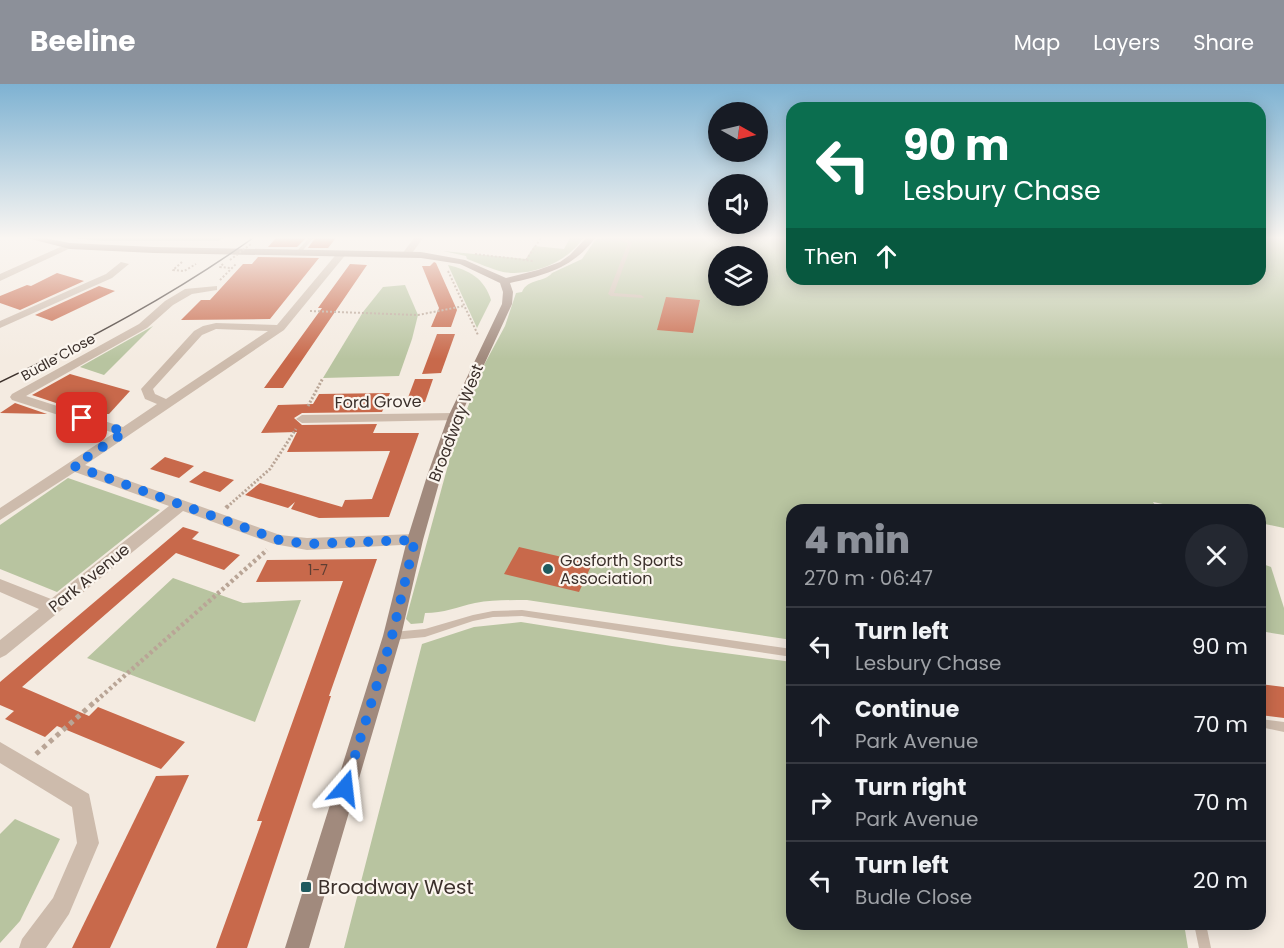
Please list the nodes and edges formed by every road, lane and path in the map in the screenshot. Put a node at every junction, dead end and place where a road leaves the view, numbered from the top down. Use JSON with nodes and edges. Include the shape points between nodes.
{"nodes":[{"id":1,"x":104,"y":278,"type":"edge"},
{"id":2,"x":222,"y":278,"type":"edge"},
{"id":3,"x":322,"y":278,"type":"edge"},
{"id":4,"x":452,"y":278,"type":"edge"},
{"id":5,"x":500,"y":278,"type":"edge"},
{"id":6,"x":515,"y":278,"type":"edge"},
{"id":7,"x":617,"y":278,"type":"edge"},
{"id":8,"x":505,"y":281,"type":"junction"},
{"id":9,"x":213,"y":288,"type":"joint"},
{"id":10,"x":641,"y":297,"type":"dead end"},
{"id":11,"x":464,"y":306,"type":"junction"},
{"id":12,"x":297,"y":310,"type":"junction"},
{"id":13,"x":0,"y":325,"type":"edge"},
{"id":14,"x":280,"y":328,"type":"junction"},
{"id":15,"x":483,"y":353,"type":"junction"},
{"id":16,"x":323,"y":378,"type":"dead end"},
{"id":17,"x":168,"y":404,"type":"junction"},
{"id":18,"x":454,"y":417,"type":"junction"},
{"id":19,"x":302,"y":419,"type":"junction"},
{"id":20,"x":125,"y":432,"type":"junction"},
{"id":21,"x":74,"y":466,"type":"junction"},
{"id":22,"x":179,"y":506,"type":"junction"},
{"id":23,"x":0,"y":515,"type":"edge"},
{"id":24,"x":214,"y":518,"type":"junction"},
{"id":25,"x":279,"y":540,"type":"junction"},
{"id":26,"x":415,"y":540,"type":"junction"},
{"id":27,"x":0,"y":585,"type":"edge"},
{"id":28,"x":52,"y":607,"type":"junction"},
{"id":29,"x":392,"y":636,"type":"junction"},
{"id":30,"x":0,"y":650,"type":"edge"},
{"id":31,"x":786,"y":652,"type":"edge"},
{"id":32,"x":1266,"y":724,"type":"edge"},
{"id":33,"x":1284,"y":727,"type":"edge"},
{"id":34,"x":0,"y":752,"type":"edge"},
{"id":35,"x":23,"y":765,"type":"junction"},
{"id":36,"x":1201,"y":930,"type":"edge"},
{"id":37,"x":31,"y":948,"type":"edge"},
{"id":38,"x":297,"y":948,"type":"edge"},
{"id":39,"x":1204,"y":948,"type":"edge"}],
"edges":[{"from":1,"to":13,"type":"street"},
{"from":2,"to":9,"type":"path"},
{"from":3,"to":12,"type":"street"},
{"from":4,"to":11,"type":"path"},
{"from":5,"to":8,"type":"street"},
{"from":6,"to":8,"type":"street"},
{"from":7,"to":10,"type":"lane","via":[[611,294]]},
{"from":8,"to":15,"type":"street","name":"Broadway West","via":[[507,304]]},
{"from":9,"to":20,"type":"street","name":"Budle Close","via":[[189,291],[143,326],[16,397]]},
{"from":11,"to":12,"type":"path","via":[[417,315]]},
{"from":11,"to":15,"type":"path"},
{"from":12,"to":14,"type":"street"},
{"from":14,"to":17,"type":"street"},
{"from":14,"to":17,"type":"street","via":[[216,326],[198,333],[147,389],[149,396]]},
{"from":15,"to":18,"type":"street","name":"Broadway West"},
{"from":16,"to":19,"type":"path"},
{"from":17,"to":20,"type":"street"},
{"from":18,"to":19,"type":"street","name":"Ford Grove"},
{"from":18,"to":26,"type":"street","name":"Broadway West"},
{"from":19,"to":24,"type":"path","via":[[270,469]]},
{"from":20,"to":21,"type":"street"},
{"from":21,"to":22,"type":"street"},
{"from":21,"to":23,"type":"street"},
{"from":22,"to":24,"type":"street"},
{"from":22,"to":28,"type":"street","name":"Park Avenue"},
{"from":24,"to":25,"type":"street"},
{"from":25,"to":26,"type":"street","via":[[307,544]]},
{"from":25,"to":35,"type":"path"},
{"from":26,"to":29,"type":"street","name":"Broadway West"},
{"from":27,"to":28,"type":"street"},
{"from":28,"to":30,"type":"street","name":"Park Avenue"},
{"from":29,"to":31,"type":"lane","via":[[425,633],[493,614],[522,613]]},
{"from":29,"to":38,"type":"street","name":"Broadway West"},
{"from":32,"to":33,"type":"lane"},
{"from":34,"to":35,"type":"street"},
{"from":35,"to":37,"type":"street","via":[[82,801],[88,843],[61,906]]},
{"from":36,"to":39,"type":"lane"}]}
